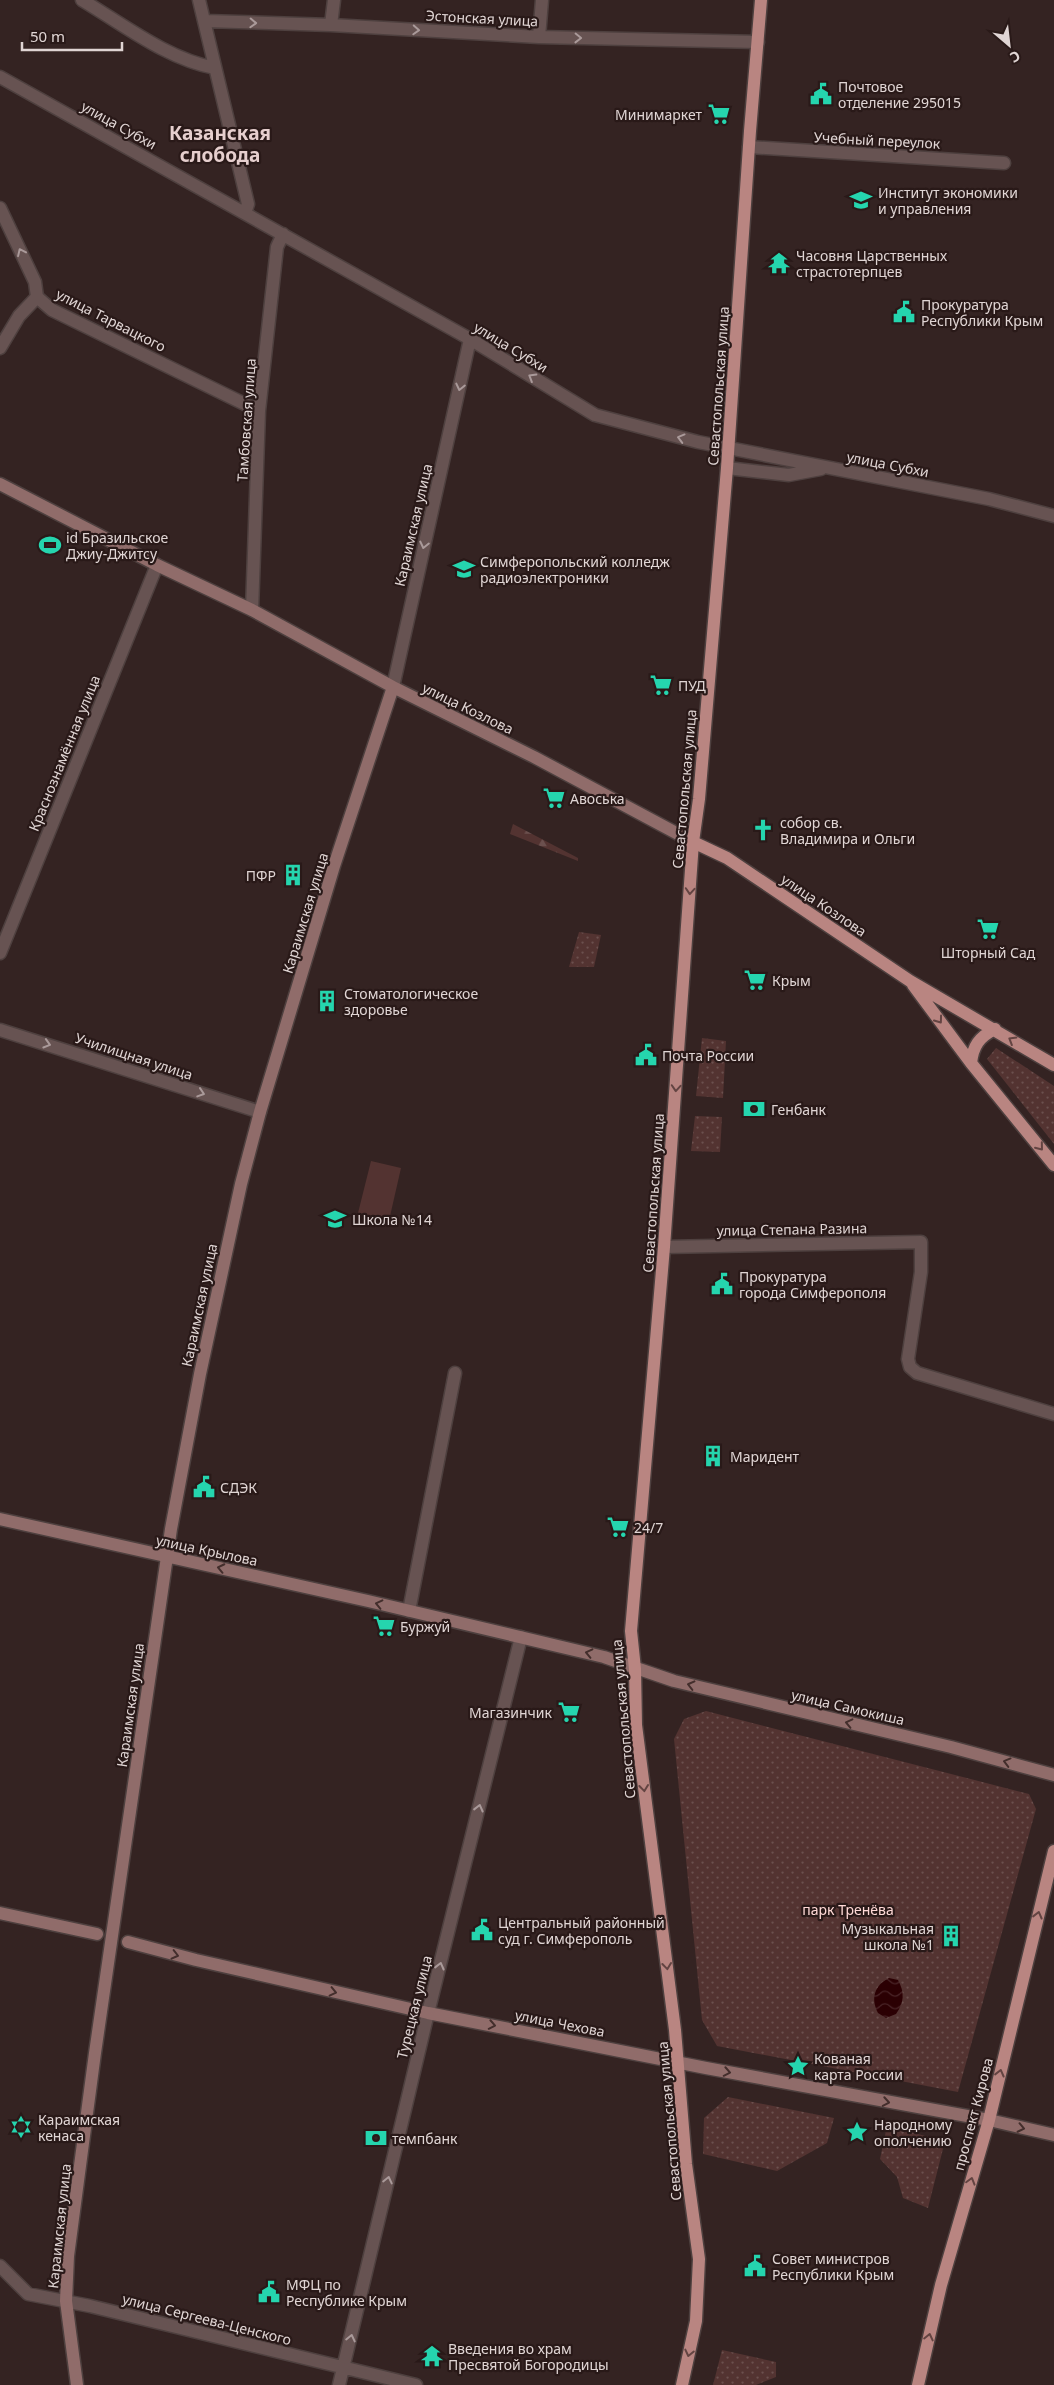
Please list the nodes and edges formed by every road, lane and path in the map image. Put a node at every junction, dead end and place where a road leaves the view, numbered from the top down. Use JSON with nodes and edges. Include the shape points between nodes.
{"nodes":[{"id":1,"x":82,"y":0,"type":"edge"},
{"id":2,"x":199,"y":0,"type":"edge"},
{"id":3,"x":334,"y":0,"type":"edge"},
{"id":4,"x":542,"y":0,"type":"edge"},
{"id":5,"x":762,"y":0,"type":"edge"},
{"id":6,"x":205,"y":21,"type":"junction"},
{"id":7,"x":331,"y":25,"type":"junction"},
{"id":8,"x":539,"y":37,"type":"junction"},
{"id":9,"x":758,"y":42,"type":"junction"},
{"id":10,"x":215,"y":68,"type":"junction"},
{"id":11,"x":0,"y":76,"type":"edge"},
{"id":12,"x":749,"y":148,"type":"junction"},
{"id":13,"x":1004,"y":163,"type":"dead end"},
{"id":14,"x":0,"y":208,"type":"edge"},
{"id":15,"x":245,"y":212,"type":"junction"},
{"id":16,"x":283,"y":234,"type":"junction"},
{"id":17,"x":37,"y":297,"type":"junction"},
{"id":18,"x":470,"y":339,"type":"junction"},
{"id":19,"x":0,"y":348,"type":"edge"},
{"id":20,"x":259,"y":411,"type":"junction"},
{"id":21,"x":728,"y":448,"type":"junction"},
{"id":22,"x":727,"y":468,"type":"junction"},
{"id":23,"x":828,"y":468,"type":"junction"},
{"id":24,"x":0,"y":484,"type":"edge"},
{"id":25,"x":1054,"y":516,"type":"edge"},
{"id":26,"x":157,"y":564,"type":"junction"},
{"id":27,"x":252,"y":610,"type":"junction"},
{"id":28,"x":392,"y":687,"type":"junction"},
{"id":29,"x":693,"y":842,"type":"junction"},
{"id":30,"x":0,"y":953,"type":"edge"},
{"id":31,"x":910,"y":981,"type":"junction"},
{"id":32,"x":995,"y":1029,"type":"junction"},
{"id":33,"x":0,"y":1030,"type":"edge"},
{"id":34,"x":971,"y":1063,"type":"junction"},
{"id":35,"x":1054,"y":1065,"type":"edge"},
{"id":36,"x":260,"y":1112,"type":"junction"},
{"id":37,"x":1054,"y":1164,"type":"edge"},
{"id":38,"x":664,"y":1247,"type":"junction"},
{"id":39,"x":455,"y":1373,"type":"dead end"},
{"id":40,"x":1054,"y":1414,"type":"edge"},
{"id":41,"x":0,"y":1519,"type":"edge"},
{"id":42,"x":168,"y":1557,"type":"junction"},
{"id":43,"x":408,"y":1610,"type":"junction"},
{"id":44,"x":521,"y":1637,"type":"junction"},
{"id":45,"x":635,"y":1669,"type":"junction"},
{"id":46,"x":1054,"y":1775,"type":"edge"},
{"id":47,"x":1054,"y":1851,"type":"edge"},
{"id":48,"x":0,"y":1913,"type":"edge"},
{"id":49,"x":97,"y":1934,"type":"dead end"},
{"id":50,"x":128,"y":1942,"type":"dead end"},
{"id":51,"x":428,"y":2013,"type":"junction"},
{"id":52,"x":679,"y":2063,"type":"junction"},
{"id":53,"x":989,"y":2120,"type":"junction"},
{"id":54,"x":1054,"y":2135,"type":"edge"},
{"id":55,"x":0,"y":2266,"type":"edge"},
{"id":56,"x":66,"y":2301,"type":"junction"},
{"id":57,"x":344,"y":2368,"type":"junction"},
{"id":58,"x":77,"y":2385,"type":"edge"},
{"id":59,"x":339,"y":2385,"type":"edge"},
{"id":60,"x":416,"y":2385,"type":"edge"},
{"id":61,"x":682,"y":2385,"type":"edge"},
{"id":62,"x":918,"y":2385,"type":"edge"}],
"edges":[{"from":1,"to":10,"type":"street","via":[[150,41],[198,64]]},
{"from":2,"to":6,"type":"street"},
{"from":3,"to":7,"type":"street"},
{"from":4,"to":8,"type":"street"},
{"from":5,"to":9,"type":"main road","name":"Севастопольская улица"},
{"from":6,"to":7,"type":"street","name":"Эстонская улица","one_way":true},
{"from":6,"to":10,"type":"street"},
{"from":7,"to":8,"type":"street","name":"Эстонская улица","one_way":true},
{"from":8,"to":9,"type":"street","name":"Эстонская улица","one_way":true},
{"from":9,"to":12,"type":"main road","name":"Севастопольская улица"},
{"from":10,"to":15,"type":"street","via":[[248,204]]},
{"from":11,"to":15,"type":"street","name":"улица Субхи"},
{"from":12,"to":13,"type":"street","name":"Учебный переулок"},
{"from":12,"to":21,"type":"main road","name":"Севастопольская улица"},
{"from":17,"to":14,"type":"street","name":"улица Тарвацкого","one_way":true,"via":[[35,282]]},
{"from":15,"to":16,"type":"street","name":"улица Субхи"},
{"from":16,"to":18,"type":"street","name":"улица Субхи"},
{"from":16,"to":20,"type":"street","name":"Тамбовская улица","via":[[277,247]]},
{"from":17,"to":19,"type":"street","via":[[19,316]]},
{"from":17,"to":20,"type":"street","name":"улица Тарвацкого","via":[[52,310]]},
{"from":21,"to":18,"type":"street","name":"улица Субхи","one_way":true,"via":[[595,415]]},
{"from":18,"to":28,"type":"street","name":"Караимская улица","one_way":true},
{"from":20,"to":27,"type":"street","name":"Тамбовская улица"},
{"from":21,"to":22,"type":"main road","name":"Севастопольская улица"},
{"from":21,"to":23,"type":"street","name":"улица Субхи","via":[[751,452],[763,462],[793,468],[814,465]]},
{"from":22,"to":23,"type":"street","via":[[789,475]]},
{"from":22,"to":29,"type":"main road","name":"Севастопольская улица"},
{"from":23,"to":25,"type":"street","name":"улица Субхи","via":[[989,499]]},
{"from":24,"to":26,"type":"main road","name":"улица Козлова"},
{"from":26,"to":27,"type":"main road","name":"улица Козлова"},
{"from":26,"to":30,"type":"street","name":"Краснознамённая улица"},
{"from":27,"to":28,"type":"main road","name":"улица Козлова"},
{"from":28,"to":29,"type":"main road","name":"улица Козлова","via":[[534,756]]},
{"from":28,"to":36,"type":"main road","name":"Караимская улица"},
{"from":29,"to":31,"type":"main road","name":"улица Козлова","via":[[728,858]]},
{"from":29,"to":38,"type":"main road","name":"Севастопольская улица","one_way":true},
{"from":31,"to":32,"type":"main road","name":"улица Козлова"},
{"from":31,"to":34,"type":"main road","name":"улица Козлова","one_way":true},
{"from":32,"to":34,"type":"main road","via":[[977,1042]]},
{"from":35,"to":32,"type":"main road","name":"улица Козлова","one_way":true},
{"from":33,"to":36,"type":"street","name":"Училищная улица","one_way":true},
{"from":34,"to":37,"type":"main road","name":"улица Козлова","one_way":true},
{"from":36,"to":42,"type":"main road","name":"Караимская улица","via":[[200,1374]]},
{"from":38,"to":40,"type":"street","name":"улица Степана Разина","via":[[921,1242],[921,1272],[908,1359],[910,1367],[918,1373]]},
{"from":38,"to":45,"type":"main road","name":"Севастопольская улица","via":[[631,1622]]},
{"from":39,"to":43,"type":"street"},
{"from":41,"to":42,"type":"main road","name":"улица Крылова"},
{"from":43,"to":42,"type":"main road","name":"улица Крылова","one_way":true},
{"from":42,"to":56,"type":"main road","name":"Караимская улица","via":[[95,2052],[68,2256]]},
{"from":43,"to":44,"type":"main road","name":"улица Крылова"},
{"from":45,"to":44,"type":"main road","name":"улица Крылова","one_way":true,"via":[[604,1657]]},
{"from":51,"to":44,"type":"street","name":"Турецкая улица","one_way":true},
{"from":46,"to":45,"type":"main road","name":"улица Самокиша","one_way":true},
{"from":45,"to":52,"type":"main road","name":"Севастопольская улица","one_way":true,"via":[[636,1725]]},
{"from":53,"to":47,"type":"main road","name":"проспект Кирова","one_way":true},
{"from":48,"to":49,"type":"main road"},
{"from":50,"to":51,"type":"main road","name":"улица Чехова","one_way":true},
{"from":51,"to":52,"type":"main road","name":"улица Чехова","one_way":true},
{"from":57,"to":51,"type":"street","name":"Турецкая улица","one_way":true},
{"from":52,"to":53,"type":"main road","name":"улица Чехова","one_way":true},
{"from":52,"to":61,"type":"main road","name":"Севастопольская улица","one_way":true,"via":[[686,2164],[699,2259],[696,2322]]},
{"from":53,"to":54,"type":"main road","name":"улица Чехова","one_way":true},
{"from":62,"to":53,"type":"main road","name":"проспект Кирова","one_way":true,"via":[[941,2285]]},
{"from":55,"to":56,"type":"street","name":"улица Сергеева-Ценского","via":[[28,2294]]},
{"from":56,"to":57,"type":"street","name":"улица Сергеева-Ценского"},
{"from":56,"to":58,"type":"main road","name":"Караимская улица"},
{"from":57,"to":59,"type":"street","name":"Турецкая улица"},
{"from":57,"to":60,"type":"street","name":"улица Сергеева-Ценского"}]}
